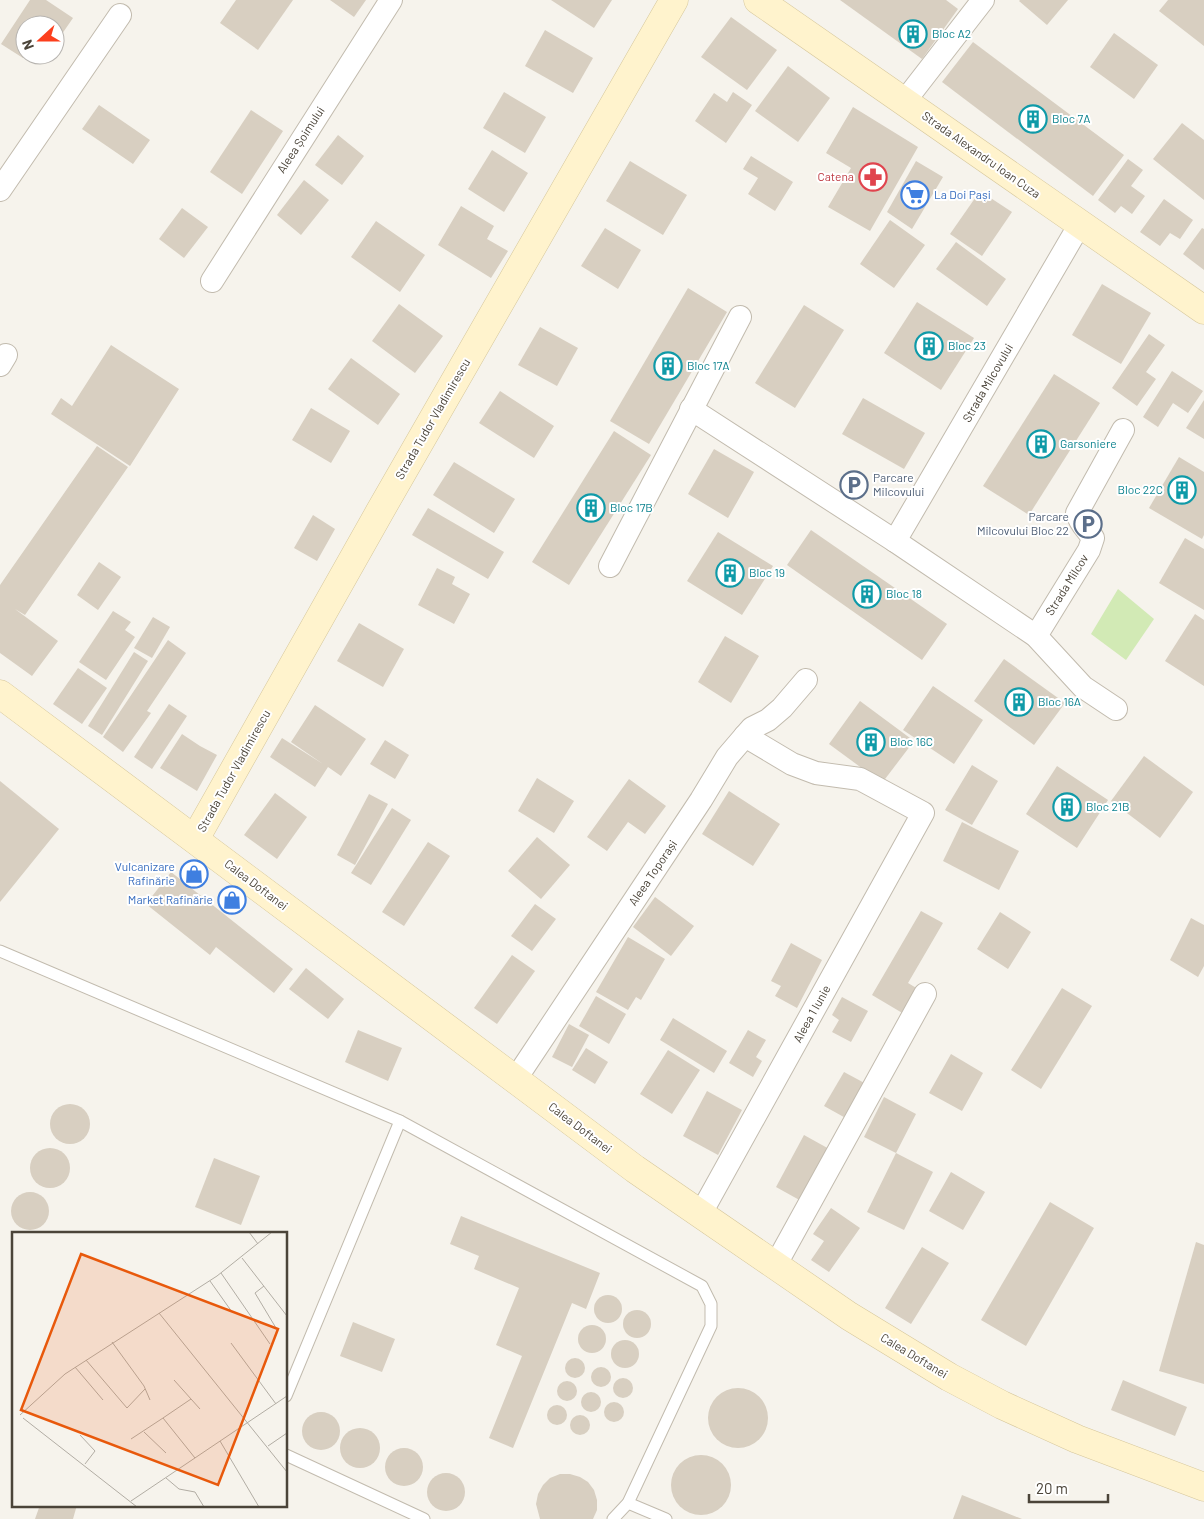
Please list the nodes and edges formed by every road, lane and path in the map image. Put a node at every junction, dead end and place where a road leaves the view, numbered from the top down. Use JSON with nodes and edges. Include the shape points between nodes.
{"nodes":[{"id":1,"x":391,"y":0,"type":"edge"},
{"id":2,"x":674,"y":0,"type":"edge"},
{"id":3,"x":758,"y":0,"type":"edge"},
{"id":4,"x":983,"y":0,"type":"edge"},
{"id":5,"x":120,"y":15,"type":"dead end"},
{"id":6,"x":904,"y":102,"type":"junction"},
{"id":7,"x":0,"y":190,"type":"edge"},
{"id":8,"x":1080,"y":224,"type":"junction"},
{"id":9,"x":212,"y":281,"type":"dead end"},
{"id":10,"x":1204,"y":310,"type":"edge"},
{"id":11,"x":740,"y":317,"type":"dead end"},
{"id":12,"x":691,"y":409,"type":"junction"},
{"id":13,"x":1123,"y":430,"type":"dead end"},
{"id":14,"x":895,"y":541,"type":"junction"},
{"id":15,"x":610,"y":566,"type":"dead end"},
{"id":16,"x":1036,"y":636,"type":"junction"},
{"id":17,"x":806,"y":680,"type":"dead end"},
{"id":18,"x":0,"y":694,"type":"edge"},
{"id":19,"x":1116,"y":709,"type":"dead end"},
{"id":20,"x":745,"y":736,"type":"junction"},
{"id":21,"x":195,"y":839,"type":"junction"},
{"id":22,"x":0,"y":951,"type":"edge"},
{"id":23,"x":926,"y":994,"type":"dead end"},
{"id":24,"x":516,"y":1080,"type":"junction"},
{"id":25,"x":400,"y":1121,"type":"junction"},
{"id":26,"x":700,"y":1215,"type":"junction"},
{"id":27,"x":775,"y":1266,"type":"junction"},
{"id":28,"x":288,"y":1391,"type":"edge"},
{"id":29,"x":288,"y":1456,"type":"edge"},
{"id":30,"x":1204,"y":1487,"type":"edge"},
{"id":31,"x":628,"y":1503,"type":"junction"},
{"id":32,"x":424,"y":1519,"type":"edge"},
{"id":33,"x":612,"y":1519,"type":"edge"},
{"id":34,"x":666,"y":1519,"type":"edge"}],
"edges":[{"from":1,"to":9,"type":"street","name":"Aleea Șoimului"},
{"from":2,"to":21,"type":"street","name":"Strada Tudor Vladimirescu"},
{"from":3,"to":6,"type":"street","name":"Strada Alexandru Ioan Cuza"},
{"from":4,"to":6,"type":"street"},
{"from":5,"to":7,"type":"street"},
{"from":6,"to":8,"type":"street","name":"Strada Alexandru Ioan Cuza"},
{"from":8,"to":10,"type":"street","name":"Strada Alexandru Ioan Cuza"},
{"from":8,"to":14,"type":"street","name":"Strada Milcovului"},
{"from":11,"to":12,"type":"street"},
{"from":12,"to":14,"type":"street"},
{"from":12,"to":15,"type":"street"},
{"from":13,"to":16,"type":"street","name":"Strada Milcov","via":[[1077,513],[1080,524],[1093,538],[1089,550]]},
{"from":14,"to":16,"type":"street"},
{"from":16,"to":19,"type":"street","via":[[1083,687]]},
{"from":17,"to":20,"type":"street","name":"Aleea Toporași","via":[[782,708]]},
{"from":18,"to":21,"type":"street","name":"Calea Doftanei"},
{"from":20,"to":24,"type":"street","name":"Aleea Toporași","via":[[727,757]]},
{"from":20,"to":26,"type":"street","name":"Aleea 1 Iunie","via":[[792,764],[816,773],[860,779],[923,813]]},
{"from":21,"to":24,"type":"street","name":"Calea Doftanei"},
{"from":22,"to":25,"type":"lane"},
{"from":23,"to":27,"type":"street"},
{"from":24,"to":26,"type":"street","name":"Calea Doftanei"},
{"from":25,"to":28,"type":"lane"},
{"from":25,"to":31,"type":"lane","via":[[702,1286],[711,1304],[711,1326]]},
{"from":26,"to":27,"type":"street","name":"Calea Doftanei"},
{"from":27,"to":30,"type":"street","name":"Calea Doftanei","via":[[849,1316],[1002,1405],[1078,1439]]},
{"from":29,"to":32,"type":"lane"},
{"from":31,"to":33,"type":"lane"},
{"from":31,"to":34,"type":"lane"}]}
